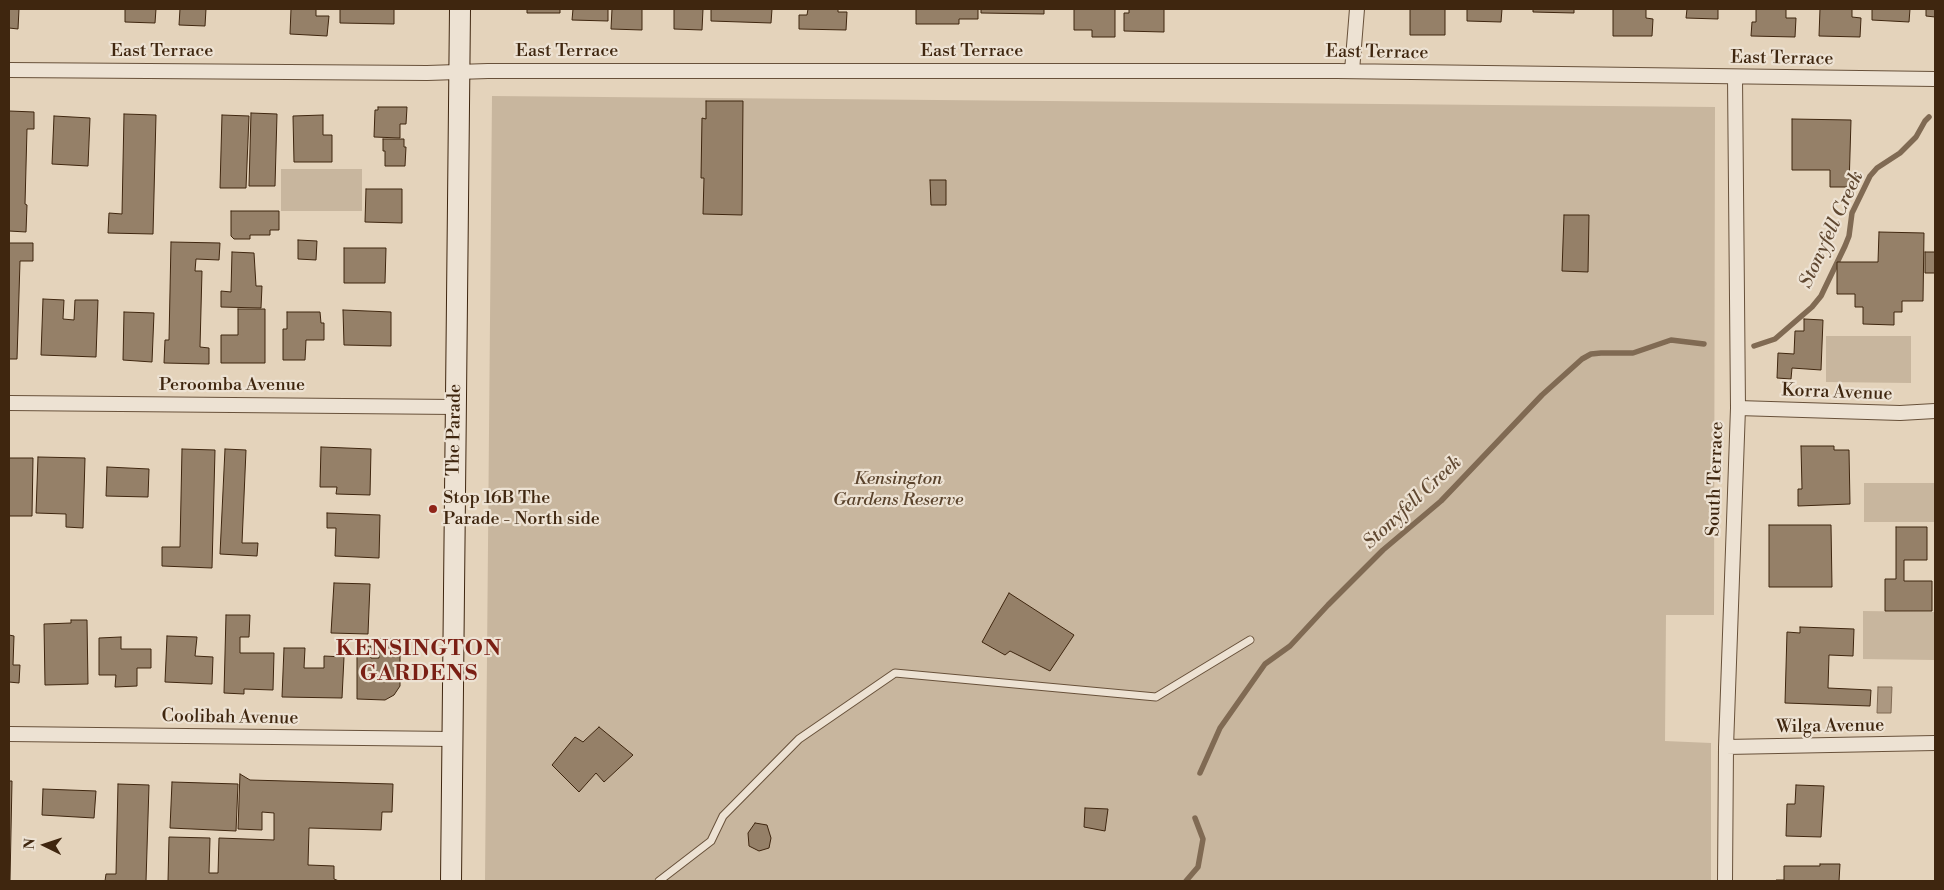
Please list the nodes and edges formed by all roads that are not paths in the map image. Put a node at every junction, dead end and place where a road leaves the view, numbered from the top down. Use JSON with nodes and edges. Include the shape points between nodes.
{"nodes":[{"id":1,"x":460,"y":9,"type":"edge"},
{"id":2,"x":1357,"y":9,"type":"edge"},
{"id":3,"x":9,"y":70,"type":"edge"},
{"id":4,"x":1352,"y":71,"type":"junction"},
{"id":5,"x":459,"y":72,"type":"junction"},
{"id":6,"x":1734,"y":77,"type":"junction"},
{"id":7,"x":1935,"y":79,"type":"edge"},
{"id":8,"x":9,"y":403,"type":"edge"},
{"id":9,"x":456,"y":406,"type":"junction"},
{"id":10,"x":1738,"y":408,"type":"junction"},
{"id":11,"x":1935,"y":411,"type":"edge"},
{"id":12,"x":1250,"y":640,"type":"dead end"},
{"id":13,"x":9,"y":734,"type":"edge"},
{"id":14,"x":451,"y":739,"type":"junction"},
{"id":15,"x":1935,"y":743,"type":"edge"},
{"id":16,"x":1726,"y":747,"type":"junction"},
{"id":17,"x":451,"y":881,"type":"edge"},
{"id":18,"x":659,"y":881,"type":"edge"},
{"id":19,"x":1725,"y":881,"type":"edge"}],
"edges":[{"from":1,"to":5,"type":"main road","name":"The Parade"},
{"from":2,"to":4,"type":"street"},
{"from":3,"to":5,"type":"street","name":"East Terrace"},
{"from":4,"to":5,"type":"street","name":"East Terrace"},
{"from":4,"to":6,"type":"street","name":"East Terrace"},
{"from":5,"to":9,"type":"main road","name":"The Parade"},
{"from":6,"to":7,"type":"street","name":"East Terrace"},
{"from":6,"to":10,"type":"street","name":"South Terrace"},
{"from":8,"to":9,"type":"street","name":"Peroomba Avenue"},
{"from":9,"to":14,"type":"main road","name":"The Parade"},
{"from":10,"to":11,"type":"street","name":"Korra Avenue","via":[[1900,413]]},
{"from":10,"to":16,"type":"street","name":"South Terrace"},
{"from":12,"to":18,"type":"lane","via":[[1156,697],[895,673],[799,739],[723,816],[711,841]]},
{"from":13,"to":14,"type":"street","name":"Coolibah Avenue"},
{"from":14,"to":17,"type":"main road","name":"The Parade"},
{"from":15,"to":16,"type":"street","name":"Wilga Avenue"},
{"from":16,"to":19,"type":"street","name":"South Terrace"}]}
